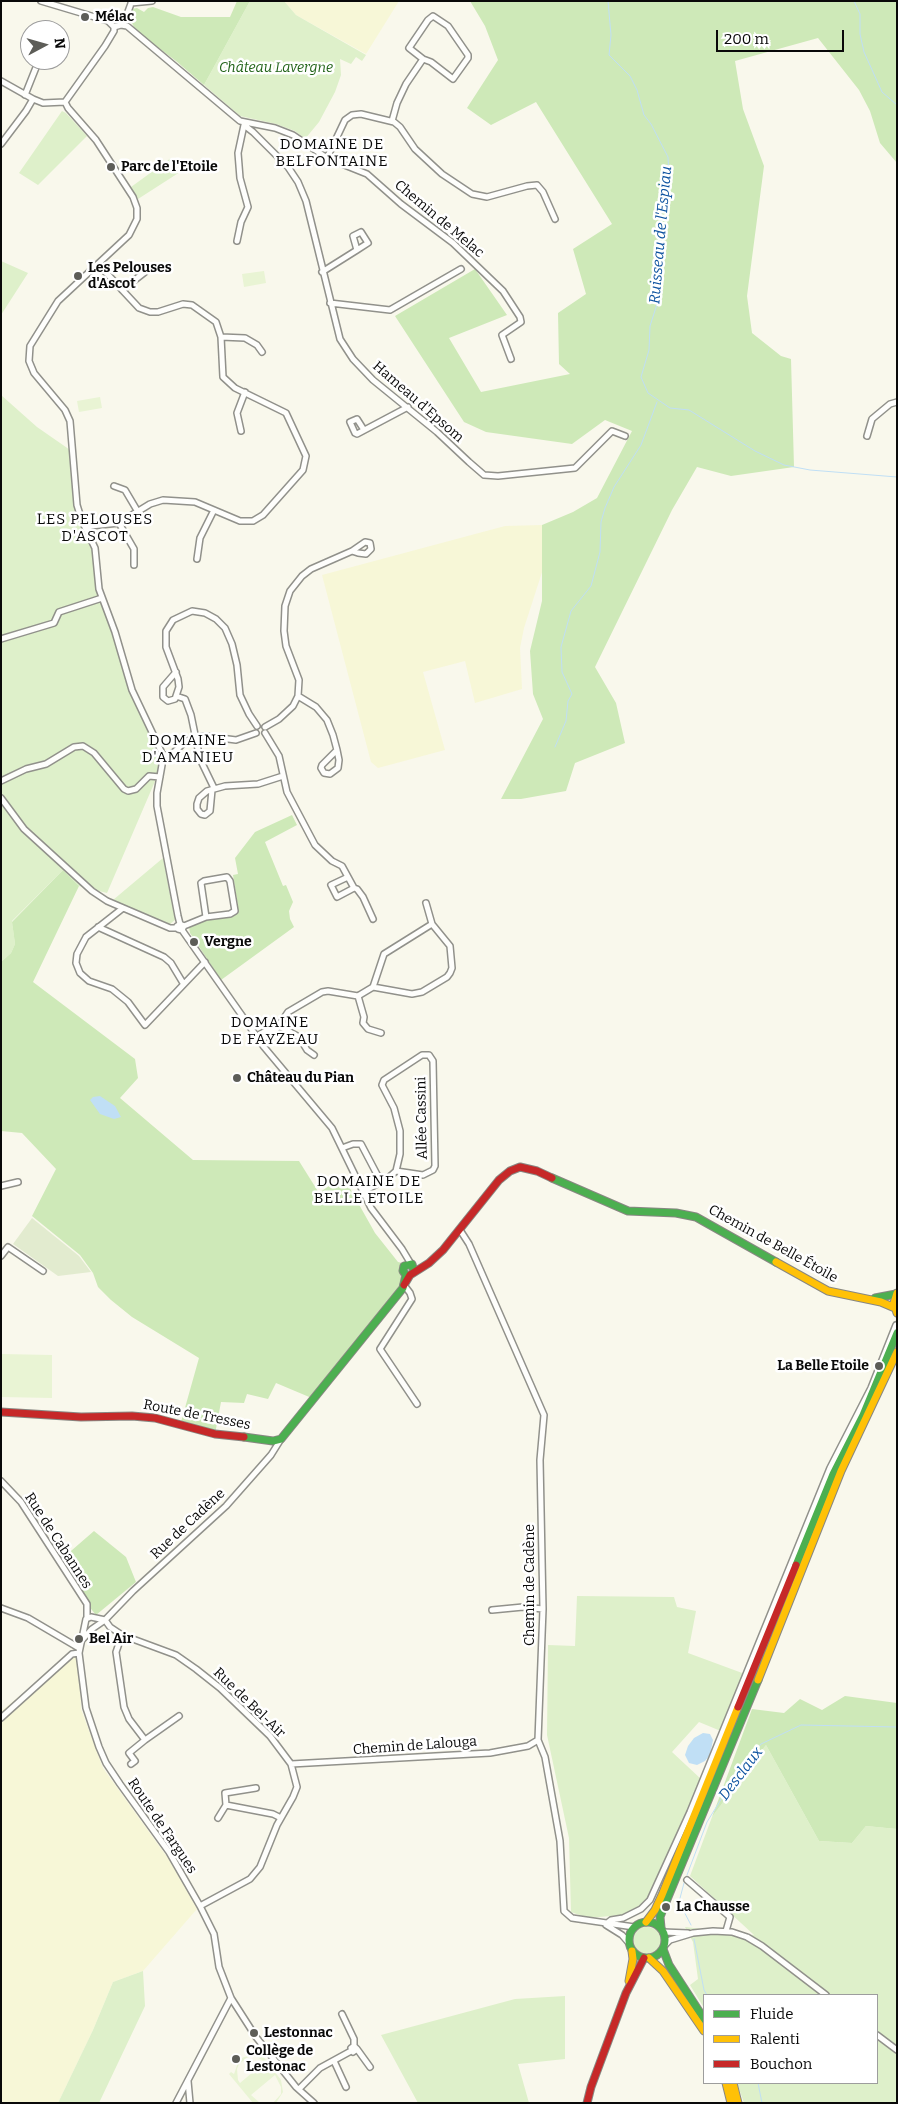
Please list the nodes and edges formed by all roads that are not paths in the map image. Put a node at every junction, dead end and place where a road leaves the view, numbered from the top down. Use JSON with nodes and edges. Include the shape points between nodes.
{"nodes":[{"id":1,"x":40,"y":1,"type":"edge"},
{"id":2,"x":152,"y":1,"type":"edge"},
{"id":3,"x":131,"y":2,"type":"edge"},
{"id":4,"x":123,"y":25,"type":"junction"},
{"id":5,"x":114,"y":27,"type":"junction"},
{"id":6,"x":423,"y":59,"type":"junction"},
{"id":7,"x":35,"y":70,"type":"edge"},
{"id":8,"x":1,"y":81,"type":"edge"},
{"id":9,"x":25,"y":95,"type":"junction"},
{"id":10,"x":33,"y":99,"type":"junction"},
{"id":11,"x":65,"y":102,"type":"junction"},
{"id":12,"x":392,"y":121,"type":"junction"},
{"id":13,"x":244,"y":124,"type":"junction"},
{"id":14,"x":1,"y":144,"type":"edge"},
{"id":15,"x":327,"y":158,"type":"junction"},
{"id":16,"x":555,"y":219,"type":"dead end"},
{"id":17,"x":237,"y":241,"type":"dead end"},
{"id":18,"x":357,"y":250,"type":"dead end"},
{"id":19,"x":98,"y":264,"type":"junction"},
{"id":20,"x":461,"y":269,"type":"dead end"},
{"id":21,"x":145,"y":272,"type":"dead end"},
{"id":22,"x":322,"y":272,"type":"junction"},
{"id":23,"x":122,"y":290,"type":"junction"},
{"id":24,"x":330,"y":303,"type":"junction"},
{"id":25,"x":221,"y":337,"type":"junction"},
{"id":26,"x":262,"y":352,"type":"dead end"},
{"id":27,"x":511,"y":359,"type":"dead end"},
{"id":28,"x":245,"y":392,"type":"junction"},
{"id":29,"x":897,"y":402,"type":"edge"},
{"id":30,"x":408,"y":407,"type":"junction"},
{"id":31,"x":364,"y":430,"type":"dead end"},
{"id":32,"x":241,"y":431,"type":"dead end"},
{"id":33,"x":625,"y":436,"type":"dead end"},
{"id":34,"x":866,"y":436,"type":"dead end"},
{"id":35,"x":114,"y":486,"type":"dead end"},
{"id":36,"x":214,"y":510,"type":"junction"},
{"id":37,"x":138,"y":512,"type":"junction"},
{"id":38,"x":119,"y":523,"type":"junction"},
{"id":39,"x":86,"y":529,"type":"junction"},
{"id":40,"x":352,"y":550,"type":"dead end"},
{"id":41,"x":197,"y":559,"type":"dead end"},
{"id":42,"x":134,"y":565,"type":"dead end"},
{"id":43,"x":102,"y":598,"type":"junction"},
{"id":44,"x":1,"y":639,"type":"edge"},
{"id":45,"x":176,"y":672,"type":"junction"},
{"id":46,"x":176,"y":696,"type":"junction"},
{"id":47,"x":298,"y":696,"type":"junction"},
{"id":48,"x":258,"y":726,"type":"junction"},
{"id":49,"x":265,"y":730,"type":"junction"},
{"id":50,"x":256,"y":733,"type":"junction"},
{"id":51,"x":195,"y":738,"type":"junction"},
{"id":52,"x":337,"y":750,"type":"junction"},
{"id":53,"x":162,"y":756,"type":"junction"},
{"id":54,"x":283,"y":776,"type":"junction"},
{"id":55,"x":160,"y":777,"type":"junction"},
{"id":56,"x":1,"y":781,"type":"edge"},
{"id":57,"x":213,"y":789,"type":"junction"},
{"id":58,"x":1,"y":798,"type":"edge"},
{"id":59,"x":348,"y":877,"type":"junction"},
{"id":60,"x":354,"y":888,"type":"junction"},
{"id":61,"x":426,"y":903,"type":"dead end"},
{"id":62,"x":123,"y":908,"type":"junction"},
{"id":63,"x":206,"y":917,"type":"junction"},
{"id":64,"x":373,"y":919,"type":"dead end"},
{"id":65,"x":432,"y":924,"type":"junction"},
{"id":66,"x":181,"y":927,"type":"junction"},
{"id":67,"x":98,"y":928,"type":"junction"},
{"id":68,"x":205,"y":962,"type":"junction"},
{"id":69,"x":183,"y":983,"type":"junction"},
{"id":70,"x":373,"y":986,"type":"junction"},
{"id":71,"x":358,"y":996,"type":"junction"},
{"id":72,"x":279,"y":1026,"type":"junction"},
{"id":73,"x":381,"y":1033,"type":"dead end"},
{"id":74,"x":259,"y":1038,"type":"junction"},
{"id":75,"x":314,"y":1055,"type":"dead end"},
{"id":76,"x":342,"y":1148,"type":"junction"},
{"id":77,"x":396,"y":1171,"type":"junction"},
{"id":78,"x":18,"y":1182,"type":"dead end"},
{"id":79,"x":381,"y":1182,"type":"junction"},
{"id":80,"x":1,"y":1186,"type":"edge"},
{"id":81,"x":362,"y":1192,"type":"junction"},
{"id":82,"x":460,"y":1230,"type":"junction"},
{"id":83,"x":1,"y":1256,"type":"edge"},
{"id":84,"x":410,"y":1270,"type":"junction"},
{"id":85,"x":43,"y":1271,"type":"dead end"},
{"id":86,"x":404,"y":1285,"type":"junction"},
{"id":87,"x":896,"y":1293,"type":"edge"},
{"id":88,"x":863,"y":1298,"type":"junction"},
{"id":89,"x":896,"y":1310,"type":"edge"},
{"id":90,"x":896,"y":1325,"type":"edge"},
{"id":91,"x":897,"y":1333,"type":"edge"},
{"id":92,"x":897,"y":1352,"type":"edge"},
{"id":93,"x":417,"y":1404,"type":"dead end"},
{"id":94,"x":1,"y":1412,"type":"edge"},
{"id":95,"x":281,"y":1439,"type":"junction"},
{"id":96,"x":1,"y":1481,"type":"edge"},
{"id":97,"x":1,"y":1608,"type":"edge"},
{"id":98,"x":542,"y":1609,"type":"junction"},
{"id":99,"x":492,"y":1610,"type":"dead end"},
{"id":100,"x":87,"y":1618,"type":"junction"},
{"id":101,"x":95,"y":1618,"type":"junction"},
{"id":102,"x":105,"y":1620,"type":"junction"},
{"id":103,"x":85,"y":1625,"type":"junction"},
{"id":104,"x":94,"y":1627,"type":"junction"},
{"id":105,"x":122,"y":1635,"type":"junction"},
{"id":106,"x":79,"y":1648,"type":"junction"},
{"id":107,"x":179,"y":1716,"type":"dead end"},
{"id":108,"x":1,"y":1718,"type":"edge"},
{"id":109,"x":145,"y":1740,"type":"junction"},
{"id":110,"x":538,"y":1740,"type":"junction"},
{"id":111,"x":132,"y":1764,"type":"dead end"},
{"id":112,"x":291,"y":1764,"type":"junction"},
{"id":113,"x":256,"y":1788,"type":"dead end"},
{"id":114,"x":226,"y":1805,"type":"junction"},
{"id":115,"x":218,"y":1818,"type":"dead end"},
{"id":116,"x":281,"y":1818,"type":"junction"},
{"id":117,"x":687,"y":1880,"type":"dead end"},
{"id":118,"x":665,"y":1897,"type":"junction"},
{"id":119,"x":200,"y":1906,"type":"junction"},
{"id":120,"x":646,"y":1922,"type":"junction"},
{"id":121,"x":606,"y":1924,"type":"junction"},
{"id":122,"x":634,"y":1927,"type":"junction"},
{"id":123,"x":662,"y":1930,"type":"junction"},
{"id":124,"x":726,"y":1932,"type":"junction"},
{"id":125,"x":693,"y":1933,"type":"junction"},
{"id":126,"x":628,"y":1942,"type":"junction"},
{"id":127,"x":664,"y":1947,"type":"junction"},
{"id":128,"x":632,"y":1951,"type":"junction"},
{"id":129,"x":646,"y":1958,"type":"junction"},
{"id":130,"x":626,"y":1993,"type":"junction"},
{"id":131,"x":825,"y":1994,"type":"edge"},
{"id":132,"x":231,"y":1998,"type":"junction"},
{"id":133,"x":342,"y":2014,"type":"dead end"},
{"id":134,"x":703,"y":2017,"type":"edge"},
{"id":135,"x":703,"y":2030,"type":"edge"},
{"id":136,"x":878,"y":2036,"type":"edge"},
{"id":137,"x":354,"y":2049,"type":"junction"},
{"id":138,"x":897,"y":2050,"type":"edge"},
{"id":139,"x":334,"y":2060,"type":"junction"},
{"id":140,"x":370,"y":2068,"type":"dead end"},
{"id":141,"x":188,"y":2081,"type":"junction"},
{"id":142,"x":726,"y":2084,"type":"edge"},
{"id":143,"x":733,"y":2084,"type":"edge"},
{"id":144,"x":346,"y":2087,"type":"dead end"},
{"id":145,"x":299,"y":2089,"type":"junction"},
{"id":146,"x":176,"y":2103,"type":"edge"},
{"id":147,"x":190,"y":2103,"type":"edge"},
{"id":148,"x":314,"y":2103,"type":"edge"},
{"id":149,"x":587,"y":2103,"type":"edge"},
{"id":150,"x":731,"y":2103,"type":"edge"},
{"id":151,"x":738,"y":2103,"type":"edge"}],
"edges":[{"from":1,"to":5,"type":"street","via":[[108,21]]},
{"from":2,"to":3,"type":"street"},
{"from":3,"to":4,"type":"street"},
{"from":4,"to":5,"type":"street"},
{"from":4,"to":13,"type":"street","name":"Hameau d'Epsom"},
{"from":5,"to":11,"type":"street","via":[[105,46]]},
{"from":6,"to":6,"type":"street","via":[[453,78],[468,55],[448,26],[433,16],[409,48]]},
{"from":6,"to":12,"type":"street","via":[[406,84]]},
{"from":7,"to":9,"type":"street"},
{"from":8,"to":9,"type":"street"},
{"from":9,"to":10,"type":"street"},
{"from":10,"to":11,"type":"street","via":[[43,103]]},
{"from":10,"to":14,"type":"street"},
{"from":11,"to":19,"type":"street","via":[[96,140],[136,202],[138,213],[133,230]]},
{"from":12,"to":15,"type":"street","via":[[352,115],[345,120]]},
{"from":12,"to":16,"type":"street","via":[[400,127],[414,149],[442,174],[472,194],[487,197],[537,185]]},
{"from":13,"to":15,"type":"street","name":"Chemin de Melac","via":[[275,128],[293,135]]},
{"from":13,"to":17,"type":"street","via":[[238,153],[240,178],[248,207]]},
{"from":13,"to":22,"type":"street","name":"Hameau d'Epsom","via":[[288,167],[298,182],[306,201]]},
{"from":15,"to":27,"type":"street","name":"Chemin de Melac","via":[[367,174],[400,204],[453,243],[503,291],[521,322],[502,335]]},
{"from":18,"to":22,"type":"street"},
{"from":19,"to":23,"type":"street"},
{"from":19,"to":39,"type":"street","via":[[58,301],[33,340],[29,353],[34,373],[65,410],[70,421],[76,502]]},
{"from":20,"to":24,"type":"street","via":[[390,310]]},
{"from":21,"to":23,"type":"street"},
{"from":22,"to":24,"type":"street","name":"Hameau d'Epsom"},
{"from":23,"to":25,"type":"street","via":[[139,308],[150,312],[192,305],[216,322]]},
{"from":24,"to":30,"type":"street","name":"Hameau d'Epsom","via":[[340,339],[353,359],[373,380]]},
{"from":25,"to":26,"type":"street","via":[[244,338]]},
{"from":25,"to":28,"type":"street","via":[[224,377],[230,385]]},
{"from":28,"to":32,"type":"street","via":[[237,413]]},
{"from":28,"to":36,"type":"street","via":[[286,413],[306,456],[303,470],[264,515],[253,521],[240,521]]},
{"from":29,"to":34,"type":"street","via":[[872,419]]},
{"from":30,"to":31,"type":"street"},
{"from":30,"to":33,"type":"street","name":"Hameau d'Epsom","via":[[484,474],[498,476],[575,468],[612,431]]},
{"from":35,"to":37,"type":"street","via":[[125,490]]},
{"from":36,"to":37,"type":"street","via":[[195,502],[169,500],[154,502]]},
{"from":36,"to":41,"type":"street","via":[[200,538]]},
{"from":37,"to":38,"type":"street"},
{"from":38,"to":39,"type":"street"},
{"from":38,"to":42,"type":"street","via":[[134,549]]},
{"from":39,"to":43,"type":"street","via":[[95,548]]},
{"from":40,"to":47,"type":"street","via":[[311,569],[290,591],[285,606],[284,631],[299,680]]},
{"from":43,"to":44,"type":"street","via":[[61,611],[54,623]]},
{"from":43,"to":53,"type":"street","via":[[132,690]]},
{"from":45,"to":46,"type":"street","via":[[179,687]]},
{"from":45,"to":46,"type":"street","via":[[162,692],[168,701],[173,701]]},
{"from":45,"to":48,"type":"street","via":[[165,639],[173,620],[192,611],[216,619],[225,628],[232,644],[240,695]]},
{"from":46,"to":51,"type":"street","via":[[185,698]]},
{"from":47,"to":49,"type":"street","via":[[293,706]]},
{"from":47,"to":52,"type":"street","via":[[316,707],[327,720]]},
{"from":48,"to":49,"type":"street"},
{"from":48,"to":50,"type":"street"},
{"from":49,"to":50,"type":"street","via":[[260,736]]},
{"from":49,"to":54,"type":"street","via":[[279,756]]},
{"from":50,"to":51,"type":"street","via":[[236,740]]},
{"from":51,"to":53,"type":"street"},
{"from":51,"to":57,"type":"street"},
{"from":52,"to":52,"type":"street","via":[[322,765],[324,774],[338,768]]},
{"from":53,"to":55,"type":"street"},
{"from":54,"to":57,"type":"street","via":[[258,784]]},
{"from":54,"to":59,"type":"street","via":[[293,806],[315,845],[342,866]]},
{"from":55,"to":56,"type":"street","via":[[149,776],[136,789],[128,791],[94,753],[83,746],[74,747],[46,764]]},
{"from":55,"to":66,"type":"street","via":[[157,806]]},
{"from":57,"to":57,"type":"street","via":[[199,798],[197,809],[201,814],[210,811]]},
{"from":58,"to":62,"type":"street","via":[[24,829],[76,878],[107,901]]},
{"from":59,"to":60,"type":"street"},
{"from":59,"to":60,"type":"street","via":[[331,885],[337,897]]},
{"from":60,"to":64,"type":"street","via":[[363,896]]},
{"from":61,"to":65,"type":"street"},
{"from":62,"to":66,"type":"street","via":[[172,928]]},
{"from":62,"to":67,"type":"street"},
{"from":63,"to":63,"type":"street","via":[[230,914],[235,910],[227,877],[200,884]]},
{"from":63,"to":66,"type":"street"},
{"from":65,"to":70,"type":"street","via":[[384,954]]},
{"from":65,"to":70,"type":"street","via":[[450,946],[452,968],[447,976],[417,994]]},
{"from":66,"to":68,"type":"street"},
{"from":67,"to":69,"type":"street","via":[[164,957]]},
{"from":67,"to":69,"type":"street","via":[[86,937],[77,954],[80,973],[89,981],[120,995],[145,1025]]},
{"from":68,"to":69,"type":"street"},
{"from":68,"to":74,"type":"street"},
{"from":70,"to":71,"type":"street"},
{"from":71,"to":72,"type":"street","via":[[322,992],[288,1012]]},
{"from":71,"to":73,"type":"street","via":[[363,1023],[368,1029]]},
{"from":72,"to":74,"type":"street"},
{"from":72,"to":75,"type":"street","via":[[299,1037]]},
{"from":74,"to":76,"type":"street","via":[[332,1128]]},
{"from":76,"to":79,"type":"street","via":[[361,1144]]},
{"from":76,"to":81,"type":"street"},
{"from":77,"to":77,"type":"street","name":"Allée Cassini","via":[[423,1175],[435,1166],[432,1061],[429,1055],[416,1059],[384,1080],[382,1085],[394,1108],[400,1130]]},
{"from":77,"to":79,"type":"street"},
{"from":78,"to":80,"type":"street"},
{"from":79,"to":81,"type":"street"},
{"from":81,"to":84,"type":"street","via":[[405,1255]]},
{"from":82,"to":84,"type":"main road","name":"Chemin de Belle Étoile","via":[[429,1263]]},
{"from":82,"to":88,"type":"main road","name":"Chemin de Belle Étoile","via":[[499,1180],[520,1167],[537,1171],[628,1211],[696,1217],[828,1291]]},
{"from":82,"to":98,"type":"street","name":"Chemin de Cadène","via":[[544,1415],[540,1460]]},
{"from":83,"to":85,"type":"street","via":[[8,1247]]},
{"from":84,"to":86,"type":"main road"},
{"from":86,"to":93,"type":"street","via":[[412,1299],[380,1348]]},
{"from":86,"to":95,"type":"main road"},
{"from":87,"to":88,"type":"main road","name":"Chemin de Belle Étoile"},
{"from":87,"to":89,"type":"main road"},
{"from":88,"to":89,"type":"main road","name":"Chemin de Belle Étoile","via":[[885,1303]]},
{"from":90,"to":121,"type":"street","via":[[871,1388],[830,1468],[690,1812],[650,1900],[641,1909]]},
{"from":91,"to":118,"type":"main road","via":[[863,1415],[833,1474]]},
{"from":92,"to":118,"type":"main road","via":[[841,1472],[758,1679]]},
{"from":94,"to":95,"type":"main road","name":"Route de Tresses","via":[[155,1418],[216,1434],[273,1441]]},
{"from":95,"to":102,"type":"street","name":"Rue de Cadène","via":[[226,1506],[132,1591]]},
{"from":96,"to":100,"type":"street","name":"Rue de Cabannes","via":[[21,1502],[87,1604]]},
{"from":97,"to":106,"type":"street","via":[[28,1618]]},
{"from":98,"to":99,"type":"street","via":[[523,1606]]},
{"from":98,"to":110,"type":"street","name":"Chemin de Cadène"},
{"from":100,"to":101,"type":"street"},
{"from":100,"to":103,"type":"street"},
{"from":101,"to":102,"type":"street"},
{"from":101,"to":104,"type":"street"},
{"from":102,"to":104,"type":"street","name":"Rue de Cadène"},
{"from":102,"to":105,"type":"street","name":"Rue de Bel-Air"},
{"from":103,"to":104,"type":"street"},
{"from":103,"to":106,"type":"street"},
{"from":104,"to":106,"type":"street","name":"Rue de Cadène"},
{"from":105,"to":109,"type":"street","via":[[116,1652],[124,1707]]},
{"from":105,"to":112,"type":"street","name":"Rue de Bel-Air","via":[[176,1655],[196,1669],[270,1736]]},
{"from":106,"to":108,"type":"street","name":"Rue de Cadène"},
{"from":106,"to":119,"type":"street","name":"Route de Fargues","via":[[86,1708],[106,1763],[169,1852]]},
{"from":107,"to":109,"type":"street"},
{"from":109,"to":111,"type":"street","via":[[129,1753],[135,1761]]},
{"from":110,"to":112,"type":"street","name":"Chemin de Lalouga","via":[[528,1746],[490,1753]]},
{"from":110,"to":121,"type":"street","name":"Chemin de Cadène","via":[[545,1757],[560,1841],[564,1911],[572,1918]]},
{"from":112,"to":116,"type":"street","name":"Rue de Bel-Air","via":[[296,1787]]},
{"from":113,"to":114,"type":"street","via":[[226,1793]]},
{"from":114,"to":115,"type":"street"},
{"from":114,"to":116,"type":"street"},
{"from":116,"to":119,"type":"street","name":"Rue de Bel-Air","via":[[255,1876]]},
{"from":117,"to":124,"type":"street","via":[[730,1917]]},
{"from":118,"to":120,"type":"main road"},
{"from":118,"to":123,"type":"main road","via":[[660,1917]]},
{"from":119,"to":132,"type":"street","name":"Route de Fargues","via":[[214,1934],[219,1967]]},
{"from":120,"to":122,"type":"main road"},
{"from":120,"to":123,"type":"main road"},
{"from":121,"to":122,"type":"street","name":"Chemin de Cadène"},
{"from":121,"to":126,"type":"street","name":"Chemin de Cadène"},
{"from":122,"to":126,"type":"main road"},
{"from":123,"to":125,"type":"street"},
{"from":123,"to":127,"type":"main road"},
{"from":124,"to":125,"type":"street"},
{"from":124,"to":131,"type":"street","via":[[747,1937],[762,1946]]},
{"from":125,"to":127,"type":"street","via":[[670,1940]]},
{"from":126,"to":128,"type":"main road"},
{"from":127,"to":129,"type":"main road","via":[[655,1957]]},
{"from":127,"to":134,"type":"main road","via":[[669,1966]]},
{"from":128,"to":129,"type":"main road"},
{"from":128,"to":130,"type":"main road"},
{"from":129,"to":130,"type":"main road"},
{"from":129,"to":135,"type":"main road","via":[[663,1971]]},
{"from":130,"to":149,"type":"main road"},
{"from":132,"to":141,"type":"street"},
{"from":132,"to":145,"type":"street","name":"Route de Fargues","via":[[256,2037]]},
{"from":133,"to":137,"type":"street","via":[[354,2039]]},
{"from":136,"to":138,"type":"street"},
{"from":137,"to":139,"type":"street"},
{"from":137,"to":140,"type":"street"},
{"from":139,"to":144,"type":"street"},
{"from":139,"to":145,"type":"street","via":[[320,2068]]},
{"from":141,"to":146,"type":"street"},
{"from":141,"to":147,"type":"street"},
{"from":142,"to":150,"type":"main road"},
{"from":143,"to":151,"type":"main road"},
{"from":145,"to":148,"type":"street","name":"Route de Fargues"}]}
